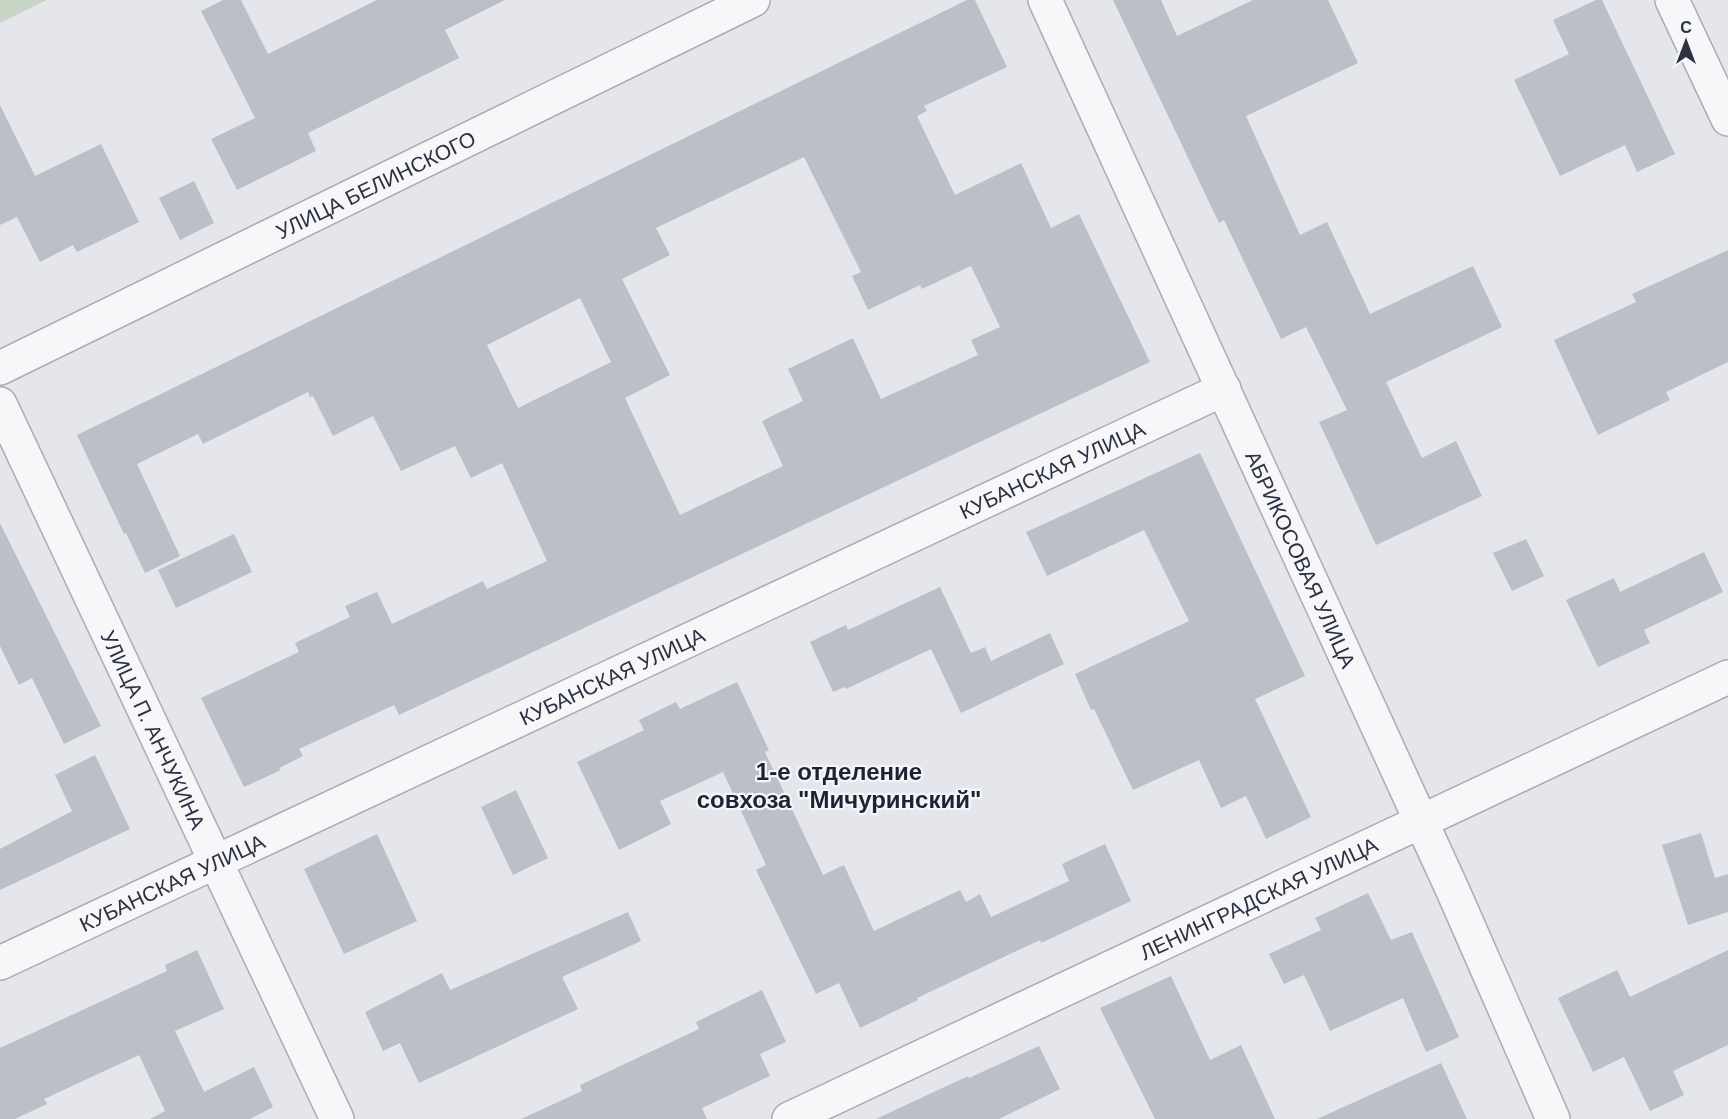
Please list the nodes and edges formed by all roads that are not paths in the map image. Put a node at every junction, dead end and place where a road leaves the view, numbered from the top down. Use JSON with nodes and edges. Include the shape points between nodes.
{"nodes":[{"id":1,"x":753,"y":0,"type":"edge"},
{"id":2,"x":1045,"y":0,"type":"edge"},
{"id":3,"x":1672,"y":0,"type":"edge"},
{"id":4,"x":1728,"y":119,"type":"edge"},
{"id":5,"x":0,"y":368,"type":"edge"},
{"id":6,"x":1224,"y":389,"type":"junction"},
{"id":7,"x":0,"y":404,"type":"edge"},
{"id":8,"x":1728,"y":677,"type":"edge"},
{"id":9,"x":1422,"y":822,"type":"junction"},
{"id":10,"x":216,"y":862,"type":"junction"},
{"id":11,"x":0,"y":963,"type":"edge"},
{"id":12,"x":337,"y":1119,"type":"edge"},
{"id":13,"x":789,"y":1119,"type":"edge"},
{"id":14,"x":1553,"y":1119,"type":"edge"}],
"edges":[{"from":1,"to":5,"type":"street","name":"УЛИЦА БЕЛИНСКОГО"},
{"from":2,"to":6,"type":"street","name":"АБРИКОСОВАЯ УЛИЦА"},
{"from":3,"to":4,"type":"street"},
{"from":6,"to":9,"type":"street","name":"АБРИКОСОВАЯ УЛИЦА"},
{"from":6,"to":10,"type":"street","name":"КУБАНСКАЯ УЛИЦА"},
{"from":7,"to":10,"type":"street","name":"УЛИЦА П. АНЧУКИНА"},
{"from":8,"to":9,"type":"street","name":"ЛЕНИНГРАДСКАЯ УЛИЦА"},
{"from":9,"to":13,"type":"street","name":"ЛЕНИНГРАДСКАЯ УЛИЦА"},
{"from":9,"to":14,"type":"street","name":"АБРИКОСОВАЯ УЛИЦА"},
{"from":10,"to":11,"type":"street","name":"КУБАНСКАЯ УЛИЦА"},
{"from":10,"to":12,"type":"street","name":"УЛИЦА П. АНЧУКИНА"}]}
